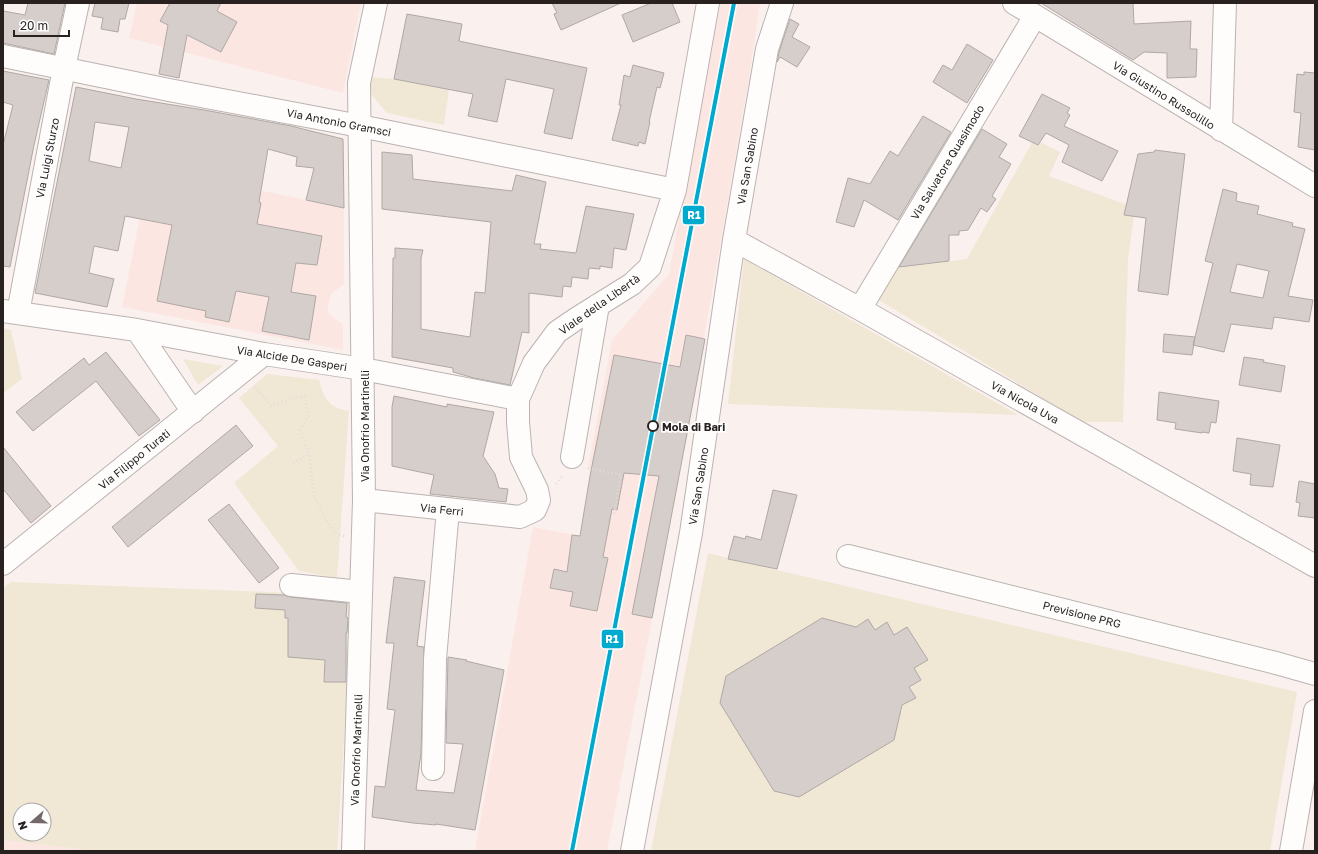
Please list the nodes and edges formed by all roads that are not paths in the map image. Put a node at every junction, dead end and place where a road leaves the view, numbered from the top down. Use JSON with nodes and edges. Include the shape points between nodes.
{"nodes":[{"id":1,"x":78,"y":3,"type":"edge"},
{"id":2,"x":376,"y":3,"type":"edge"},
{"id":3,"x":708,"y":3,"type":"edge"},
{"id":4,"x":782,"y":3,"type":"edge"},
{"id":5,"x":1014,"y":3,"type":"edge"},
{"id":6,"x":1225,"y":3,"type":"edge"},
{"id":7,"x":1035,"y":16,"type":"junction"},
{"id":8,"x":3,"y":56,"type":"edge"},
{"id":9,"x":64,"y":68,"type":"junction"},
{"id":10,"x":360,"y":126,"type":"junction"},
{"id":11,"x":1222,"y":130,"type":"junction"},
{"id":12,"x":1315,"y":186,"type":"edge"},
{"id":13,"x":675,"y":190,"type":"junction"},
{"id":14,"x":734,"y":240,"type":"junction"},
{"id":15,"x":598,"y":305,"type":"junction"},
{"id":16,"x":860,"y":309,"type":"junction"},
{"id":17,"x":10,"y":312,"type":"edge"},
{"id":18,"x":136,"y":330,"type":"junction"},
{"id":19,"x":264,"y":354,"type":"junction"},
{"id":20,"x":363,"y":370,"type":"junction"},
{"id":21,"x":518,"y":399,"type":"junction"},
{"id":22,"x":193,"y":412,"type":"junction"},
{"id":23,"x":572,"y":457,"type":"road end"},
{"id":24,"x":364,"y":500,"type":"junction"},
{"id":25,"x":448,"y":509,"type":"junction"},
{"id":26,"x":520,"y":518,"type":"joint"},
{"id":27,"x":848,"y":556,"type":"dead end"},
{"id":28,"x":3,"y":564,"type":"edge"},
{"id":29,"x":1315,"y":566,"type":"edge"},
{"id":30,"x":291,"y":585,"type":"dead end"},
{"id":31,"x":361,"y":592,"type":"junction"},
{"id":32,"x":1315,"y":674,"type":"edge"},
{"id":33,"x":1315,"y":711,"type":"edge"},
{"id":34,"x":432,"y":769,"type":"dead end"},
{"id":35,"x":353,"y":851,"type":"edge"},
{"id":36,"x":632,"y":851,"type":"edge"},
{"id":37,"x":1291,"y":851,"type":"edge"}],
"edges":[{"from":1,"to":9,"type":"street","name":"Via Luigi Sturzo"},
{"from":2,"to":10,"type":"street","name":"Via Onofrio Martinelli","via":[[359,83]]},
{"from":3,"to":13,"type":"street","name":"Viale della Libertà"},
{"from":4,"to":14,"type":"street","name":"Via San Sabino","via":[[767,49]]},
{"from":5,"to":7,"type":"street","name":"Via Giustino Russolillo"},
{"from":6,"to":11,"type":"street"},
{"from":7,"to":11,"type":"street","name":"Via Giustino Russolillo"},
{"from":7,"to":16,"type":"street","name":"Via Salvatore Quasimodo"},
{"from":8,"to":9,"type":"street","name":"Via Antonio Gramsci"},
{"from":9,"to":10,"type":"street","name":"Via Antonio Gramsci"},
{"from":9,"to":17,"type":"street","name":"Via Luigi Sturzo"},
{"from":10,"to":13,"type":"street","name":"Via Antonio Gramsci"},
{"from":10,"to":20,"type":"street","name":"Via Onofrio Martinelli"},
{"from":11,"to":12,"type":"street","name":"Via Giustino Russolillo"},
{"from":13,"to":15,"type":"street","name":"Viale della Libertà","via":[[650,267],[632,284]]},
{"from":14,"to":16,"type":"street","name":"Via Nicola Uva"},
{"from":14,"to":36,"type":"street","name":"Via San Sabino","via":[[691,533]]},
{"from":15,"to":21,"type":"street","name":"Viale della Libertà","via":[[557,332],[534,363]]},
{"from":15,"to":23,"type":"street"},
{"from":16,"to":29,"type":"street","name":"Via Nicola Uva"},
{"from":17,"to":18,"type":"street","name":"Via Alcide De Gasperi"},
{"from":18,"to":19,"type":"street","name":"Via Alcide De Gasperi"},
{"from":18,"to":22,"type":"street"},
{"from":19,"to":20,"type":"street","name":"Via Alcide De Gasperi"},
{"from":19,"to":22,"type":"street","name":"Via Filippo Turati"},
{"from":20,"to":21,"type":"street","name":"Via Alcide De Gasperi"},
{"from":20,"to":24,"type":"street","name":"Via Onofrio Martinelli"},
{"from":21,"to":26,"type":"street","name":"Viale della Libertà","via":[[521,456],[540,500],[535,510]]},
{"from":22,"to":28,"type":"street","name":"Via Filippo Turati"},
{"from":24,"to":25,"type":"street","name":"Via Ferri"},
{"from":24,"to":31,"type":"street","name":"Via Onofrio Martinelli"},
{"from":25,"to":26,"type":"street","name":"Via Ferri"},
{"from":25,"to":34,"type":"street","via":[[435,659]]},
{"from":27,"to":32,"type":"street","name":"Previsione PRG"},
{"from":30,"to":31,"type":"street"},
{"from":31,"to":35,"type":"street","name":"Via Onofrio Martinelli"},
{"from":33,"to":37,"type":"street"}]}
